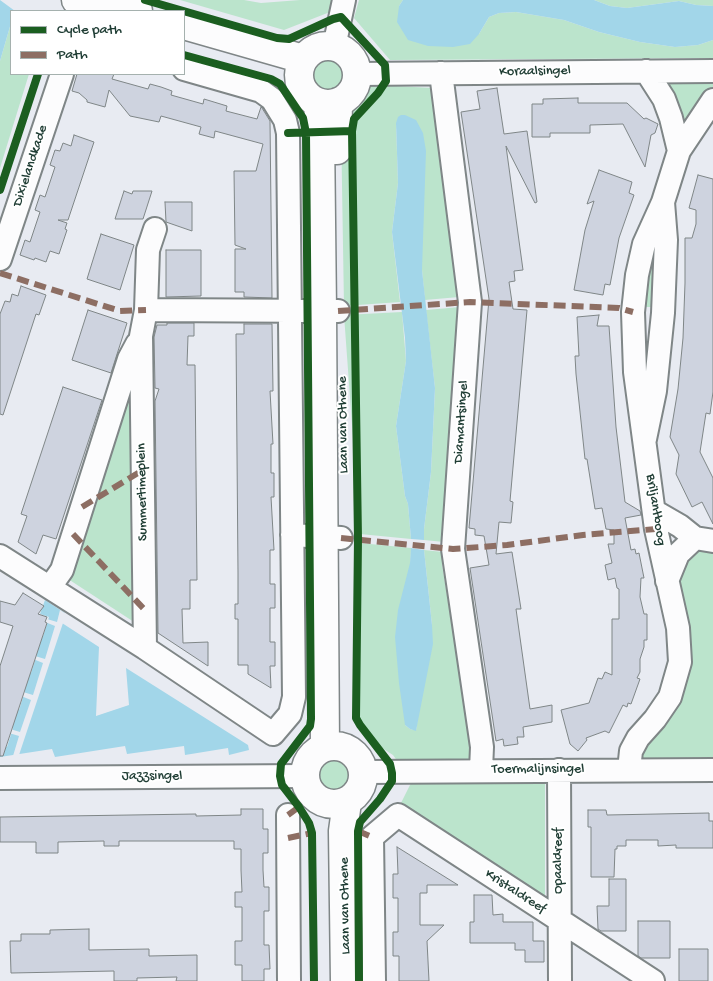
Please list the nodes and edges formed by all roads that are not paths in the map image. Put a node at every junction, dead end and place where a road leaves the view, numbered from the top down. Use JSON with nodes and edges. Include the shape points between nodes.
{"nodes":[{"id":1,"x":64,"y":0,"type":"edge"},
{"id":2,"x":76,"y":0,"type":"edge"},
{"id":3,"x":344,"y":0,"type":"edge"},
{"id":4,"x":88,"y":10,"type":"edge"},
{"id":5,"x":134,"y":10,"type":"edge"},
{"id":6,"x":185,"y":24,"type":"edge"},
{"id":7,"x":185,"y":41,"type":"edge"},
{"id":8,"x":334,"y":46,"type":"junction"},
{"id":9,"x":301,"y":67,"type":"junction"},
{"id":10,"x":185,"y":69,"type":"edge"},
{"id":11,"x":646,"y":70,"type":"junction"},
{"id":12,"x":713,"y":71,"type":"edge"},
{"id":13,"x":441,"y":73,"type":"junction"},
{"id":14,"x":357,"y":74,"type":"junction"},
{"id":15,"x":62,"y":75,"type":"edge"},
{"id":16,"x":713,"y":100,"type":"edge"},
{"id":17,"x":328,"y":103,"type":"junction"},
{"id":18,"x":679,"y":151,"type":"junction"},
{"id":19,"x":663,"y":202,"type":"junction"},
{"id":20,"x":155,"y":229,"type":"dead end"},
{"id":21,"x":0,"y":259,"type":"edge"},
{"id":22,"x":146,"y":310,"type":"junction"},
{"id":23,"x":330,"y":311,"type":"junction"},
{"id":24,"x":291,"y":312,"type":"junction"},
{"id":25,"x":633,"y":312,"type":"junction"},
{"id":26,"x":663,"y":313,"type":"junction"},
{"id":27,"x":141,"y":336,"type":"junction"},
{"id":28,"x":645,"y":439,"type":"junction"},
{"id":29,"x":654,"y":511,"type":"junction"},
{"id":30,"x":292,"y":535,"type":"junction"},
{"id":31,"x":332,"y":538,"type":"junction"},
{"id":32,"x":704,"y":540,"type":"edge"},
{"id":33,"x":0,"y":556,"type":"edge"},
{"id":34,"x":667,"y":581,"type":"junction"},
{"id":35,"x":50,"y":587,"type":"junction"},
{"id":36,"x":145,"y":648,"type":"junction"},
{"id":37,"x":333,"y":747,"type":"junction"},
{"id":38,"x":481,"y":770,"type":"junction"},
{"id":39,"x":559,"y":770,"type":"junction"},
{"id":40,"x":629,"y":770,"type":"junction"},
{"id":41,"x":713,"y":770,"type":"edge"},
{"id":42,"x":363,"y":772,"type":"junction"},
{"id":43,"x":304,"y":776,"type":"junction"},
{"id":44,"x":0,"y":778,"type":"edge"},
{"id":45,"x":336,"y":803,"type":"junction"},
{"id":46,"x":288,"y":815,"type":"dead end"},
{"id":47,"x":398,"y":815,"type":"joint"},
{"id":48,"x":559,"y":921,"type":"junction"},
{"id":49,"x":289,"y":981,"type":"edge"},
{"id":50,"x":328,"y":981,"type":"edge"},
{"id":51,"x":345,"y":981,"type":"edge"},
{"id":52,"x":374,"y":981,"type":"edge"},
{"id":53,"x":560,"y":981,"type":"edge"},
{"id":54,"x":653,"y":981,"type":"edge"}],
"edges":[{"from":1,"to":4,"type":"street"},
{"from":2,"to":5,"type":"street"},
{"from":3,"to":8,"type":"street"},
{"from":6,"to":9,"type":"street"},
{"from":7,"to":9,"type":"street"},
{"from":8,"to":9,"type":"street","via":[[320,47],[308,53]]},
{"from":8,"to":14,"type":"street","via":[[350,56]]},
{"from":9,"to":17,"type":"street","via":[[304,92]]},
{"from":10,"to":24,"type":"street","via":[[261,91],[272,100],[285,120],[288,133]]},
{"from":11,"to":12,"type":"street","name":"Koraalsingel"},
{"from":11,"to":13,"type":"street","name":"Koraalsingel"},
{"from":11,"to":18,"type":"street","via":[[664,99]]},
{"from":13,"to":14,"type":"street","name":"Koraalsingel"},
{"from":13,"to":38,"type":"street","name":"Diamantsingel","via":[[470,302],[453,549],[482,747]]},
{"from":14,"to":17,"type":"street","via":[[355,86],[348,96]]},
{"from":15,"to":21,"type":"street","name":"Dixielandkade"},
{"from":16,"to":18,"type":"street","name":"Briljantboog"},
{"from":17,"to":23,"type":"street","name":"Laan van Othene","via":[[320,132]]},
{"from":18,"to":19,"type":"street","name":"Briljantboog"},
{"from":19,"to":25,"type":"street","name":"Briljantboog","via":[[644,244],[636,275]]},
{"from":19,"to":26,"type":"street","name":"Briljantboog","via":[[666,240]]},
{"from":20,"to":22,"type":"street","name":"Summertimeplein","via":[[148,250]]},
{"from":22,"to":24,"type":"street"},
{"from":22,"to":27,"type":"street","name":"Summertimeplein"},
{"from":23,"to":24,"type":"street"},
{"from":23,"to":31,"type":"street","name":"Laan van Othene"},
{"from":24,"to":30,"type":"street"},
{"from":25,"to":26,"type":"street"},
{"from":25,"to":28,"type":"street","name":"Briljantboog","via":[[635,372]]},
{"from":26,"to":28,"type":"street","name":"Briljantboog","via":[[655,391]]},
{"from":27,"to":35,"type":"street","name":"Summertimeplein","via":[[129,359],[62,570]]},
{"from":27,"to":36,"type":"street","name":"Summertimeplein"},
{"from":28,"to":29,"type":"street","name":"Briljantboog"},
{"from":29,"to":32,"type":"street"},
{"from":29,"to":34,"type":"street","name":"Briljantboog"},
{"from":30,"to":31,"type":"street"},
{"from":30,"to":36,"type":"street","via":[[294,697],[290,714],[273,734]]},
{"from":31,"to":37,"type":"street","name":"Laan van Othene"},
{"from":32,"to":34,"type":"street","name":"Briljantboog","via":[[678,554]]},
{"from":33,"to":35,"type":"street"},
{"from":34,"to":40,"type":"street","name":"Briljantboog","via":[[678,628],[680,662],[670,696],[631,751]]},
{"from":35,"to":36,"type":"street"},
{"from":37,"to":42,"type":"street","via":[[352,752],[360,761]]},
{"from":37,"to":43,"type":"street","via":[[314,754]]},
{"from":38,"to":39,"type":"street","name":"Toermalijnsingel"},
{"from":38,"to":42,"type":"street","name":"Toermalijnsingel"},
{"from":39,"to":40,"type":"street","name":"Toermalijnsingel"},
{"from":39,"to":48,"type":"street","name":"Opaaldreef"},
{"from":40,"to":41,"type":"street","name":"Toermalijnsingel"},
{"from":42,"to":45,"type":"street","via":[[362,784],[356,795]]},
{"from":43,"to":44,"type":"street","name":"Jazzsingel"},
{"from":43,"to":45,"type":"street","via":[[310,794]]},
{"from":45,"to":50,"type":"street","name":"Laan van Othene"},
{"from":45,"to":51,"type":"street","name":"Laan van Othene","via":[[343,831]]},
{"from":46,"to":49,"type":"street"},
{"from":47,"to":48,"type":"street","name":"Kristaldreef"},
{"from":47,"to":52,"type":"street","name":"Laan van Othene","via":[[372,837]]},
{"from":48,"to":53,"type":"street","name":"Opaaldreef"},
{"from":48,"to":54,"type":"street","name":"Kristaldreef"}]}
